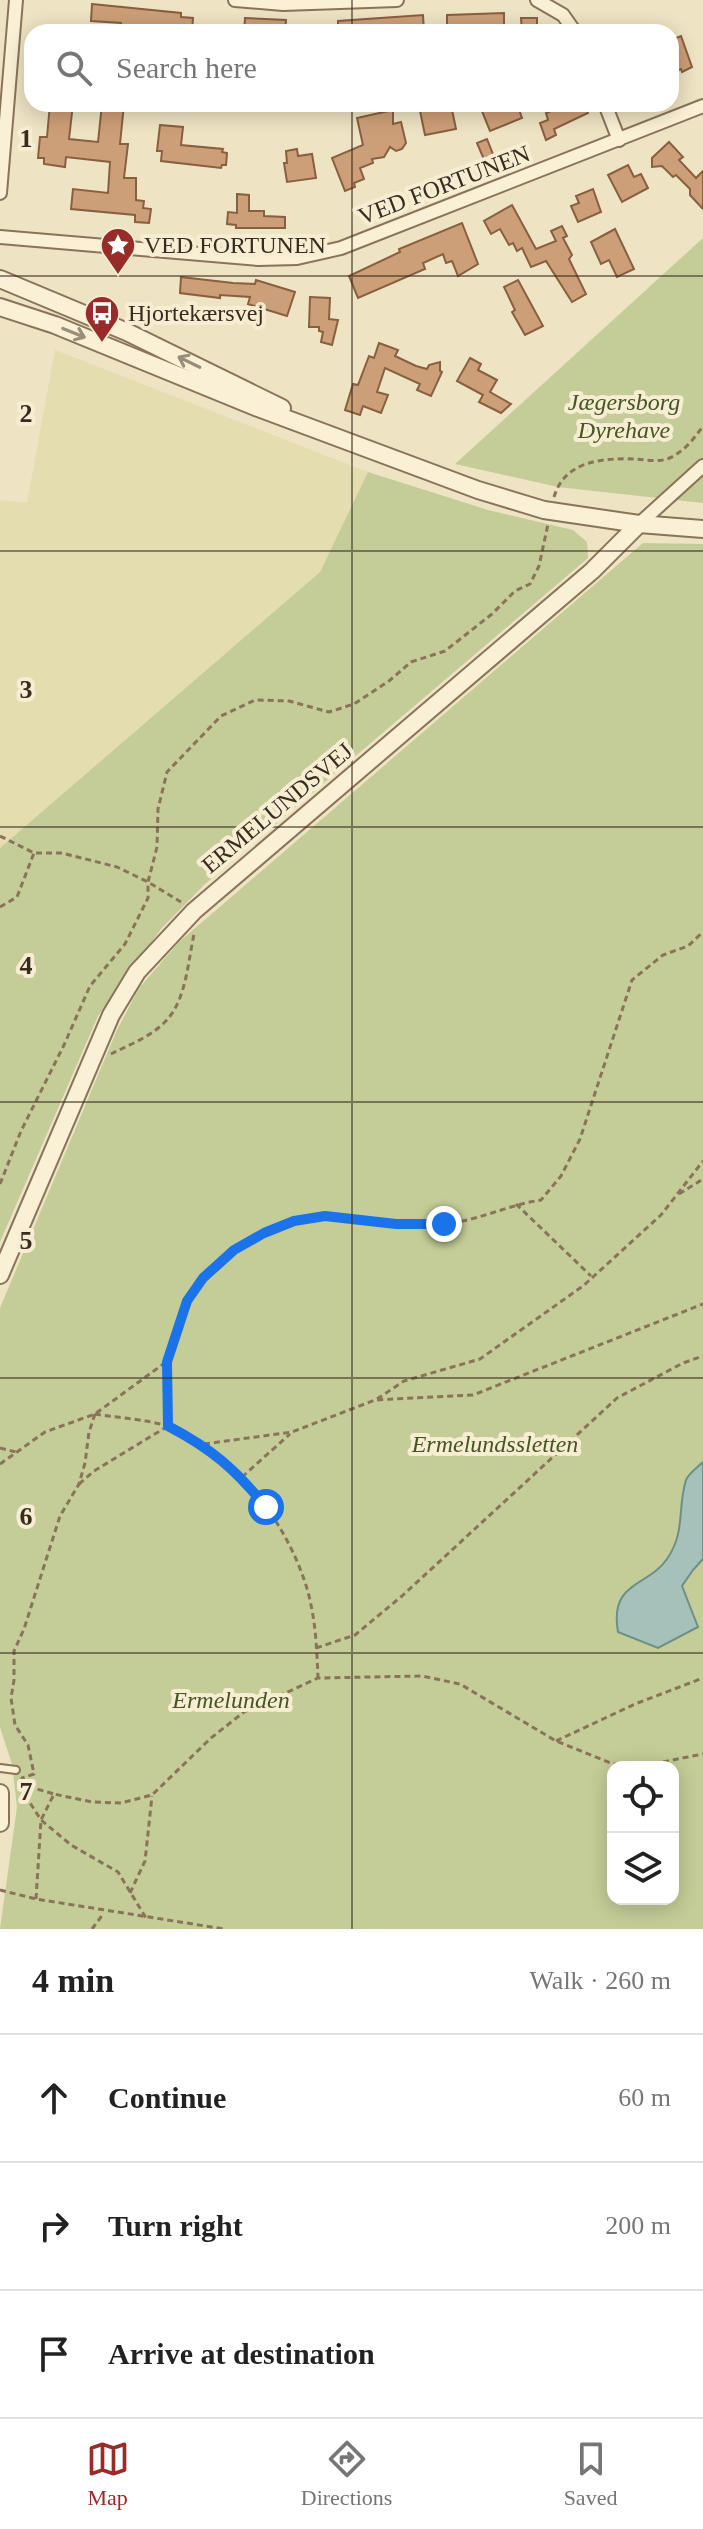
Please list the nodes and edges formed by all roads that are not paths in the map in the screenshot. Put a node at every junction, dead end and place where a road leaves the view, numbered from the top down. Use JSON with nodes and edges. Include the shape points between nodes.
{"nodes":[{"id":1,"x":16,"y":0,"type":"edge"},
{"id":2,"x":235,"y":0,"type":"edge"},
{"id":3,"x":397,"y":0,"type":"edge"},
{"id":4,"x":537,"y":0,"type":"edge"},
{"id":5,"x":569,"y":24,"type":"edge"},
{"id":6,"x":703,"y":106,"type":"edge"},
{"id":7,"x":608,"y":112,"type":"edge"},
{"id":8,"x":3,"y":120,"type":"edge"},
{"id":9,"x":619,"y":140,"type":"junction"},
{"id":10,"x":0,"y":193,"type":"edge"},
{"id":11,"x":0,"y":237,"type":"edge"},
{"id":12,"x":0,"y":279,"type":"edge"},
{"id":13,"x":0,"y":307,"type":"edge"},
{"id":14,"x":333,"y":434,"type":"junction"},
{"id":15,"x":703,"y":466,"type":"edge"},
{"id":16,"x":639,"y":524,"type":"junction"},
{"id":17,"x":703,"y":529,"type":"edge"},
{"id":18,"x":0,"y":1275,"type":"edge"},
{"id":19,"x":0,"y":1768,"type":"edge"},
{"id":20,"x":16,"y":1770,"type":"road end"},
{"id":21,"x":0,"y":1793,"type":"edge"},
{"id":22,"x":0,"y":1823,"type":"edge"}],
"edges":[{"from":1,"to":8,"type":"street"},
{"from":2,"to":3,"type":"street"},
{"from":4,"to":5,"type":"street"},
{"from":6,"to":9,"type":"street","name":"VED FORTUNEN"},
{"from":7,"to":9,"type":"street"},
{"from":8,"to":10,"type":"street"},
{"from":9,"to":11,"type":"street","name":"VED FORTUNEN","via":[[341,248],[297,258]]},
{"from":14,"to":12,"type":"street","one_way":true,"via":[[127,332]]},
{"from":13,"to":14,"type":"street","one_way":true},
{"from":14,"to":16,"type":"street","via":[[478,490],[550,511]]},
{"from":15,"to":16,"type":"street","name":"ERMELUNDSVEJ"},
{"from":16,"to":17,"type":"street"},
{"from":16,"to":18,"type":"street","name":"ERMELUNDSVEJ","via":[[592,571],[194,911],[137,972],[111,1015]]},
{"from":19,"to":20,"type":"lane"},
{"from":21,"to":22,"type":"street"}]}
